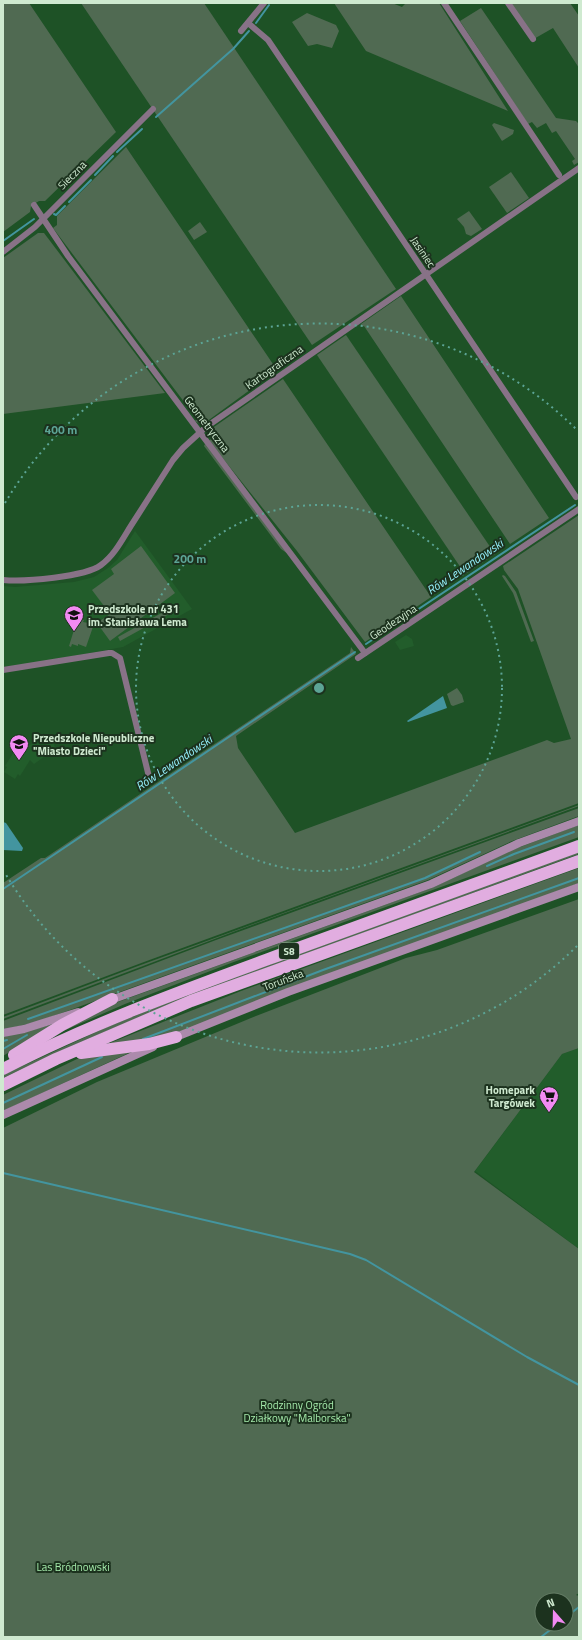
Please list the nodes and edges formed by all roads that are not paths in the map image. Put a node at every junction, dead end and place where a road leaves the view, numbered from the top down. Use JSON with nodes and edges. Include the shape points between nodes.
{"nodes":[{"id":1,"x":264,"y":3,"type":"edge"},
{"id":2,"x":444,"y":3,"type":"edge"},
{"id":3,"x":508,"y":3,"type":"edge"},
{"id":4,"x":248,"y":23,"type":"junction"},
{"id":5,"x":241,"y":31,"type":"dead end"},
{"id":6,"x":533,"y":39,"type":"dead end"},
{"id":7,"x":153,"y":110,"type":"dead end"},
{"id":8,"x":579,"y":168,"type":"edge"},
{"id":9,"x":559,"y":175,"type":"dead end"},
{"id":10,"x":34,"y":205,"type":"dead end"},
{"id":11,"x":43,"y":219,"type":"junction"},
{"id":12,"x":3,"y":252,"type":"edge"},
{"id":13,"x":425,"y":274,"type":"junction"},
{"id":14,"x":200,"y":432,"type":"junction"},
{"id":15,"x":576,"y":497,"type":"dead end"},
{"id":16,"x":579,"y":509,"type":"edge"},
{"id":17,"x":3,"y":580,"type":"edge"},
{"id":18,"x":365,"y":653,"type":"junction"},
{"id":19,"x":358,"y":658,"type":"dead end"},
{"id":20,"x":3,"y":670,"type":"edge"},
{"id":21,"x":150,"y":781,"type":"dead end"},
{"id":22,"x":579,"y":821,"type":"edge"},
{"id":23,"x":579,"y":846,"type":"edge"},
{"id":24,"x":579,"y":861,"type":"edge"},
{"id":25,"x":579,"y":887,"type":"edge"},
{"id":26,"x":112,"y":999,"type":"junction"},
{"id":27,"x":3,"y":1033,"type":"edge"},
{"id":28,"x":176,"y":1037,"type":"junction"},
{"id":29,"x":56,"y":1059,"type":"junction"},
{"id":30,"x":3,"y":1063,"type":"edge"},
{"id":31,"x":3,"y":1069,"type":"edge"},
{"id":32,"x":3,"y":1085,"type":"edge"},
{"id":33,"x":3,"y":1115,"type":"edge"}],
"edges":[{"from":1,"to":4,"type":"street"},
{"from":2,"to":9,"type":"street"},
{"from":3,"to":6,"type":"street"},
{"from":4,"to":5,"type":"street"},
{"from":4,"to":13,"type":"street","name":"Jasiniec","via":[[268,40]]},
{"from":7,"to":11,"type":"street","name":"Sieczna"},
{"from":8,"to":13,"type":"street","name":"Kartograficzna"},
{"from":10,"to":11,"type":"street","name":"Geometryczna"},
{"from":11,"to":12,"type":"street","name":"Sieczna"},
{"from":11,"to":14,"type":"street","name":"Geometryczna"},
{"from":13,"to":14,"type":"street","name":"Kartograficzna"},
{"from":13,"to":15,"type":"street","name":"Jasiniec"},
{"from":14,"to":17,"type":"street","name":"Kartograficzna","via":[[183,448],[116,549],[100,565],[80,573]]},
{"from":14,"to":18,"type":"street","name":"Geometryczna"},
{"from":16,"to":18,"type":"street","name":"Geodezyjna"},
{"from":18,"to":19,"type":"street","name":"Geodezyjna"},
{"from":20,"to":21,"type":"street","via":[[108,653],[117,655],[120,658]]},
{"from":22,"to":26,"type":"main road","via":[[519,843],[431,884]]},
{"from":23,"to":31,"type":"highway","number":"S8","via":[[202,983],[113,1018]]},
{"from":24,"to":29,"type":"highway","name":"Toruńska","number":"S8","via":[[191,1002]]},
{"from":25,"to":28,"type":"main road","name":"Toruńska","via":[[288,992]]},
{"from":26,"to":27,"type":"main road","via":[[39,1024]]},
{"from":26,"to":30,"type":"highway","via":[[62,1026]]},
{"from":28,"to":29,"type":"highway","via":[[149,1044],[108,1048]]},
{"from":28,"to":33,"type":"main road","name":"Toruńska"},
{"from":29,"to":32,"type":"highway","name":"Toruńska","number":"S8"}]}
